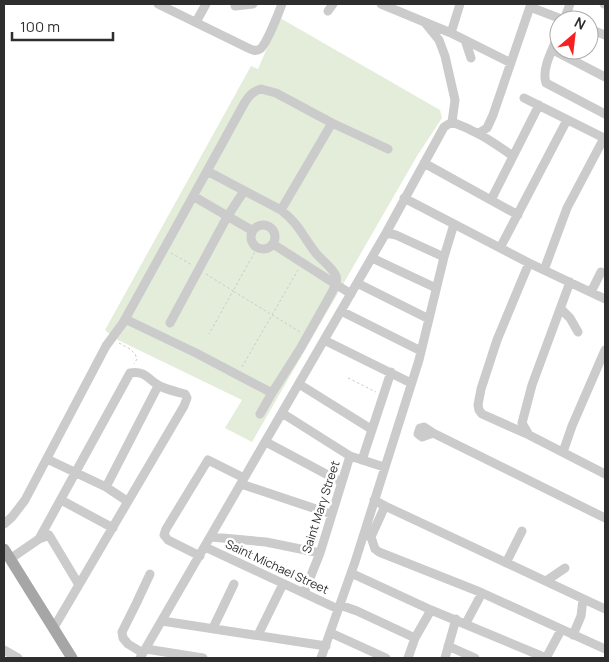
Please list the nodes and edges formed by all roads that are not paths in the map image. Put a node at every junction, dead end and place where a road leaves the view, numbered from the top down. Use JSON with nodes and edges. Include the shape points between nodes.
{"nodes":[{"id":1,"x":158,"y":4,"type":"edge"},
{"id":2,"x":206,"y":4,"type":"edge"},
{"id":3,"x":253,"y":4,"type":"edge"},
{"id":4,"x":282,"y":4,"type":"edge"},
{"id":5,"x":381,"y":4,"type":"edge"},
{"id":6,"x":460,"y":4,"type":"edge"},
{"id":7,"x":235,"y":6,"type":"dead end"},
{"id":8,"x":531,"y":6,"type":"edge"},
{"id":9,"x":175,"y":8,"type":"edge"},
{"id":10,"x":549,"y":14,"type":"edge"},
{"id":11,"x":196,"y":22,"type":"junction"},
{"id":12,"x":426,"y":23,"type":"junction"},
{"id":13,"x":451,"y":33,"type":"junction"},
{"id":14,"x":465,"y":40,"type":"junction"},
{"id":15,"x":471,"y":58,"type":"dead end"},
{"id":16,"x":549,"y":60,"type":"edge"},
{"id":17,"x":572,"y":60,"type":"edge"},
{"id":18,"x":511,"y":63,"type":"junction"},
{"id":19,"x":605,"y":77,"type":"edge"},
{"id":20,"x":524,"y":98,"type":"dead end"},
{"id":21,"x":539,"y":105,"type":"junction"},
{"id":22,"x":605,"y":114,"type":"edge"},
{"id":23,"x":567,"y":120,"type":"junction"},
{"id":24,"x":452,"y":122,"type":"junction"},
{"id":25,"x":332,"y":123,"type":"junction"},
{"id":26,"x":479,"y":133,"type":"junction"},
{"id":27,"x":388,"y":149,"type":"dead end"},
{"id":28,"x":513,"y":156,"type":"junction"},
{"id":29,"x":424,"y":163,"type":"junction"},
{"id":30,"x":207,"y":171,"type":"junction"},
{"id":31,"x":244,"y":191,"type":"junction"},
{"id":32,"x":193,"y":196,"type":"junction"},
{"id":33,"x":404,"y":198,"type":"junction"},
{"id":34,"x":491,"y":200,"type":"junction"},
{"id":35,"x":281,"y":210,"type":"junction"},
{"id":36,"x":518,"y":215,"type":"junction"},
{"id":37,"x":227,"y":217,"type":"junction"},
{"id":38,"x":454,"y":224,"type":"junction"},
{"id":39,"x":253,"y":231,"type":"junction"},
{"id":40,"x":386,"y":233,"type":"junction"},
{"id":41,"x":274,"y":244,"type":"junction"},
{"id":42,"x":500,"y":248,"type":"junction"},
{"id":43,"x":444,"y":257,"type":"junction"},
{"id":44,"x":372,"y":258,"type":"junction"},
{"id":45,"x":529,"y":263,"type":"junction"},
{"id":46,"x":544,"y":270,"type":"junction"},
{"id":47,"x":601,"y":272,"type":"dead end"},
{"id":48,"x":570,"y":282,"type":"junction"},
{"id":49,"x":358,"y":283,"type":"junction"},
{"id":50,"x":336,"y":285,"type":"junction"},
{"id":51,"x":436,"y":288,"type":"junction"},
{"id":52,"x":591,"y":292,"type":"junction"},
{"id":53,"x":351,"y":294,"type":"junction"},
{"id":54,"x":605,"y":299,"type":"edge"},
{"id":55,"x":561,"y":309,"type":"junction"},
{"id":56,"x":341,"y":311,"type":"junction"},
{"id":57,"x":125,"y":319,"type":"junction"},
{"id":58,"x":429,"y":319,"type":"junction"},
{"id":59,"x":170,"y":323,"type":"dead end"},
{"id":60,"x":578,"y":332,"type":"dead end"},
{"id":61,"x":324,"y":340,"type":"junction"},
{"id":62,"x":605,"y":350,"type":"edge"},
{"id":63,"x":421,"y":352,"type":"junction"},
{"id":64,"x":391,"y":372,"type":"junction"},
{"id":65,"x":411,"y":383,"type":"junction"},
{"id":66,"x":299,"y":384,"type":"junction"},
{"id":67,"x":158,"y":386,"type":"junction"},
{"id":68,"x":272,"y":393,"type":"junction"},
{"id":69,"x":282,"y":413,"type":"junction"},
{"id":70,"x":260,"y":414,"type":"dead end"},
{"id":71,"x":522,"y":423,"type":"junction"},
{"id":72,"x":510,"y":427,"type":"junction"},
{"id":73,"x":372,"y":429,"type":"junction"},
{"id":74,"x":433,"y":433,"type":"dead end"},
{"id":75,"x":529,"y":435,"type":"junction"},
{"id":76,"x":266,"y":442,"type":"junction"},
{"id":77,"x":563,"y":452,"type":"junction"},
{"id":78,"x":350,"y":456,"type":"junction"},
{"id":79,"x":47,"y":459,"type":"junction"},
{"id":80,"x":362,"y":460,"type":"junction"},
{"id":81,"x":384,"y":467,"type":"junction"},
{"id":82,"x":75,"y":473,"type":"junction"},
{"id":83,"x":605,"y":474,"type":"edge"},
{"id":84,"x":243,"y":481,"type":"junction"},
{"id":85,"x":341,"y":482,"type":"junction"},
{"id":86,"x":106,"y":487,"type":"junction"},
{"id":87,"x":61,"y":500,"type":"junction"},
{"id":88,"x":374,"y":500,"type":"junction"},
{"id":89,"x":127,"y":501,"type":"junction"},
{"id":90,"x":385,"y":506,"type":"junction"},
{"id":91,"x":331,"y":514,"type":"junction"},
{"id":92,"x":605,"y":518,"type":"edge"},
{"id":93,"x":4,"y":524,"type":"edge"},
{"id":94,"x":113,"y":528,"type":"junction"},
{"id":95,"x":522,"y":532,"type":"dead end"},
{"id":96,"x":368,"y":536,"type":"junction"},
{"id":97,"x":211,"y":537,"type":"junction"},
{"id":98,"x":39,"y":539,"type":"junction"},
{"id":99,"x":205,"y":547,"type":"junction"},
{"id":100,"x":320,"y":553,"type":"junction"},
{"id":101,"x":7,"y":554,"type":"edge"},
{"id":102,"x":200,"y":556,"type":"junction"},
{"id":103,"x":506,"y":563,"type":"junction"},
{"id":104,"x":565,"y":568,"type":"dead end"},
{"id":105,"x":150,"y":574,"type":"dead end"},
{"id":106,"x":351,"y":574,"type":"junction"},
{"id":107,"x":546,"y":581,"type":"junction"},
{"id":108,"x":234,"y":584,"type":"dead end"},
{"id":109,"x":283,"y":584,"type":"junction"},
{"id":110,"x":79,"y":585,"type":"junction"},
{"id":111,"x":304,"y":593,"type":"junction"},
{"id":112,"x":482,"y":593,"type":"junction"},
{"id":113,"x":583,"y":599,"type":"junction"},
{"id":114,"x":339,"y":607,"type":"junction"},
{"id":115,"x":605,"y":609,"type":"edge"},
{"id":116,"x":431,"y":610,"type":"junction"},
{"id":117,"x":456,"y":619,"type":"junction"},
{"id":118,"x":162,"y":622,"type":"junction"},
{"id":119,"x":466,"y":623,"type":"junction"},
{"id":120,"x":212,"y":628,"type":"junction"},
{"id":121,"x":53,"y":629,"type":"junction"},
{"id":122,"x":561,"y":630,"type":"junction"},
{"id":123,"x":331,"y":633,"type":"junction"},
{"id":124,"x":258,"y":635,"type":"junction"},
{"id":125,"x":573,"y":635,"type":"junction"},
{"id":126,"x":415,"y":638,"type":"junction"},
{"id":127,"x":326,"y":646,"type":"junction"},
{"id":128,"x":448,"y":646,"type":"junction"},
{"id":129,"x":605,"y":649,"type":"edge"},
{"id":130,"x":4,"y":650,"type":"edge"},
{"id":131,"x":143,"y":653,"type":"edge"},
{"id":132,"x":18,"y":658,"type":"edge"},
{"id":133,"x":72,"y":658,"type":"edge"},
{"id":134,"x":203,"y":658,"type":"edge"},
{"id":135,"x":321,"y":658,"type":"edge"},
{"id":136,"x":386,"y":658,"type":"edge"},
{"id":137,"x":408,"y":658,"type":"edge"},
{"id":138,"x":445,"y":658,"type":"edge"},
{"id":139,"x":475,"y":658,"type":"edge"},
{"id":140,"x":546,"y":658,"type":"edge"}],
"edges":[{"from":1,"to":9,"type":"street"},
{"from":2,"to":11,"type":"street"},
{"from":3,"to":7,"type":"street"},
{"from":4,"to":11,"type":"street","via":[[265,43],[257,50]]},
{"from":5,"to":12,"type":"street"},
{"from":6,"to":13,"type":"street"},
{"from":8,"to":10,"type":"street"},
{"from":8,"to":18,"type":"street"},
{"from":9,"to":11,"type":"street"},
{"from":12,"to":13,"type":"street"},
{"from":12,"to":24,"type":"street","via":[[439,40],[445,56],[455,100]]},
{"from":13,"to":14,"type":"street"},
{"from":14,"to":15,"type":"street"},
{"from":14,"to":18,"type":"street"},
{"from":16,"to":22,"type":"street","via":[[545,70],[546,83]]},
{"from":17,"to":19,"type":"street"},
{"from":18,"to":26,"type":"street","via":[[488,128]]},
{"from":20,"to":21,"type":"street"},
{"from":21,"to":23,"type":"street"},
{"from":21,"to":28,"type":"street"},
{"from":23,"to":36,"type":"street"},
{"from":23,"to":46,"type":"street","via":[[604,138],[570,201]]},
{"from":24,"to":26,"type":"street"},
{"from":24,"to":29,"type":"street","via":[[444,127]]},
{"from":25,"to":27,"type":"street"},
{"from":25,"to":30,"type":"street","via":[[268,89],[256,90],[245,102]]},
{"from":25,"to":35,"type":"street"},
{"from":26,"to":28,"type":"street"},
{"from":28,"to":34,"type":"street"},
{"from":29,"to":33,"type":"street"},
{"from":29,"to":34,"type":"street"},
{"from":30,"to":31,"type":"street"},
{"from":30,"to":32,"type":"street"},
{"from":31,"to":35,"type":"street"},
{"from":31,"to":37,"type":"street"},
{"from":32,"to":37,"type":"street"},
{"from":32,"to":57,"type":"street"},
{"from":33,"to":38,"type":"street"},
{"from":33,"to":40,"type":"street"},
{"from":34,"to":36,"type":"street"},
{"from":35,"to":50,"type":"street","via":[[297,224],[316,253],[335,273]]},
{"from":36,"to":42,"type":"street"},
{"from":37,"to":39,"type":"street"},
{"from":37,"to":59,"type":"street"},
{"from":38,"to":42,"type":"street"},
{"from":38,"to":43,"type":"street"},
{"from":39,"to":41,"type":"street","via":[[252,242],[258,248],[265,250]]},
{"from":39,"to":41,"type":"street","via":[[262,225],[272,228],[276,238]]},
{"from":40,"to":43,"type":"street"},
{"from":40,"to":44,"type":"street"},
{"from":41,"to":50,"type":"street"},
{"from":42,"to":45,"type":"street"},
{"from":43,"to":51,"type":"street"},
{"from":44,"to":49,"type":"street"},
{"from":44,"to":51,"type":"street"},
{"from":45,"to":46,"type":"street"},
{"from":45,"to":72,"type":"street","via":[[497,340],[478,399],[478,410],[482,414]]},
{"from":46,"to":48,"type":"street"},
{"from":47,"to":52,"type":"street"},
{"from":48,"to":52,"type":"street"},
{"from":48,"to":55,"type":"street"},
{"from":49,"to":53,"type":"street"},
{"from":49,"to":58,"type":"street"},
{"from":50,"to":53,"type":"street"},
{"from":50,"to":68,"type":"street"},
{"from":51,"to":58,"type":"street"},
{"from":52,"to":54,"type":"street"},
{"from":53,"to":56,"type":"street"},
{"from":55,"to":60,"type":"street"},
{"from":55,"to":71,"type":"street","via":[[532,385]]},
{"from":56,"to":61,"type":"street"},
{"from":56,"to":63,"type":"street"},
{"from":57,"to":68,"type":"street"},
{"from":57,"to":79,"type":"street","via":[[102,354]]},
{"from":58,"to":63,"type":"street"},
{"from":61,"to":64,"type":"street"},
{"from":61,"to":66,"type":"street"},
{"from":62,"to":77,"type":"street"},
{"from":63,"to":65,"type":"street"},
{"from":64,"to":65,"type":"street"},
{"from":64,"to":73,"type":"street"},
{"from":65,"to":81,"type":"street"},
{"from":66,"to":69,"type":"street"},
{"from":66,"to":73,"type":"street"},
{"from":67,"to":82,"type":"street","via":[[143,374],[130,373]]},
{"from":67,"to":86,"type":"street"},
{"from":67,"to":89,"type":"street","via":[[185,394],[187,400]]},
{"from":68,"to":70,"type":"street"},
{"from":69,"to":76,"type":"street"},
{"from":69,"to":78,"type":"street"},
{"from":71,"to":72,"type":"street"},
{"from":71,"to":75,"type":"street"},
{"from":72,"to":75,"type":"street"},
{"from":73,"to":80,"type":"street"},
{"from":74,"to":92,"type":"street"},
{"from":75,"to":77,"type":"street"},
{"from":76,"to":84,"type":"street"},
{"from":76,"to":85,"type":"street"},
{"from":77,"to":83,"type":"street"},
{"from":78,"to":80,"type":"street"},
{"from":78,"to":85,"type":"street","name":"Saint Mary Street"},
{"from":79,"to":82,"type":"street"},
{"from":79,"to":93,"type":"street","via":[[18,510]]},
{"from":80,"to":81,"type":"street"},
{"from":81,"to":88,"type":"street"},
{"from":82,"to":86,"type":"street"},
{"from":82,"to":87,"type":"street"},
{"from":84,"to":91,"type":"street"},
{"from":84,"to":97,"type":"street"},
{"from":84,"to":102,"type":"street","via":[[208,460],[166,529],[164,535],[168,540]]},
{"from":85,"to":91,"type":"street","name":"Saint Mary Street"},
{"from":86,"to":89,"type":"street"},
{"from":87,"to":94,"type":"street"},
{"from":87,"to":98,"type":"street"},
{"from":88,"to":90,"type":"street"},
{"from":88,"to":96,"type":"street"},
{"from":89,"to":94,"type":"street"},
{"from":90,"to":96,"type":"street"},
{"from":90,"to":103,"type":"street"},
{"from":91,"to":100,"type":"street","name":"Saint Mary Street"},
{"from":94,"to":110,"type":"street"},
{"from":95,"to":103,"type":"street"},
{"from":96,"to":106,"type":"street"},
{"from":96,"to":112,"type":"street","via":[[379,552]]},
{"from":97,"to":99,"type":"street"},
{"from":97,"to":100,"type":"street","via":[[266,542]]},
{"from":98,"to":101,"type":"street"},
{"from":98,"to":110,"type":"street","via":[[51,536]]},
{"from":99,"to":102,"type":"street"},
{"from":99,"to":109,"type":"street","name":"Saint Michael Street"},
{"from":100,"to":111,"type":"street","name":"Saint Mary Street"},
{"from":101,"to":121,"type":"main road"},
{"from":102,"to":118,"type":"street"},
{"from":103,"to":107,"type":"street"},
{"from":104,"to":107,"type":"street"},
{"from":105,"to":131,"type":"street","via":[[122,632],[128,644]]},
{"from":106,"to":114,"type":"street"},
{"from":106,"to":116,"type":"street"},
{"from":107,"to":113,"type":"street"},
{"from":108,"to":120,"type":"street"},
{"from":109,"to":111,"type":"street","name":"Saint Michael Street"},
{"from":109,"to":124,"type":"street"},
{"from":110,"to":121,"type":"street"},
{"from":111,"to":114,"type":"street","name":"Saint Michael Street"},
{"from":112,"to":119,"type":"street"},
{"from":112,"to":122,"type":"street"},
{"from":113,"to":115,"type":"street"},
{"from":113,"to":125,"type":"street","via":[[581,616]]},
{"from":114,"to":123,"type":"street"},
{"from":114,"to":126,"type":"street","name":"Saint Michael Street","via":[[357,611]]},
{"from":116,"to":117,"type":"street"},
{"from":116,"to":126,"type":"street"},
{"from":117,"to":119,"type":"street"},
{"from":117,"to":128,"type":"street"},
{"from":118,"to":120,"type":"street"},
{"from":118,"to":131,"type":"street"},
{"from":119,"to":140,"type":"street"},
{"from":120,"to":124,"type":"street"},
{"from":121,"to":133,"type":"main road"},
{"from":122,"to":125,"type":"street"},
{"from":122,"to":140,"type":"street"},
{"from":123,"to":127,"type":"street"},
{"from":123,"to":136,"type":"street"},
{"from":124,"to":127,"type":"street"},
{"from":125,"to":129,"type":"street"},
{"from":126,"to":137,"type":"street"},
{"from":127,"to":135,"type":"street"},
{"from":128,"to":138,"type":"street"},
{"from":128,"to":139,"type":"street"},
{"from":130,"to":132,"type":"street"},
{"from":131,"to":134,"type":"street"}]}
